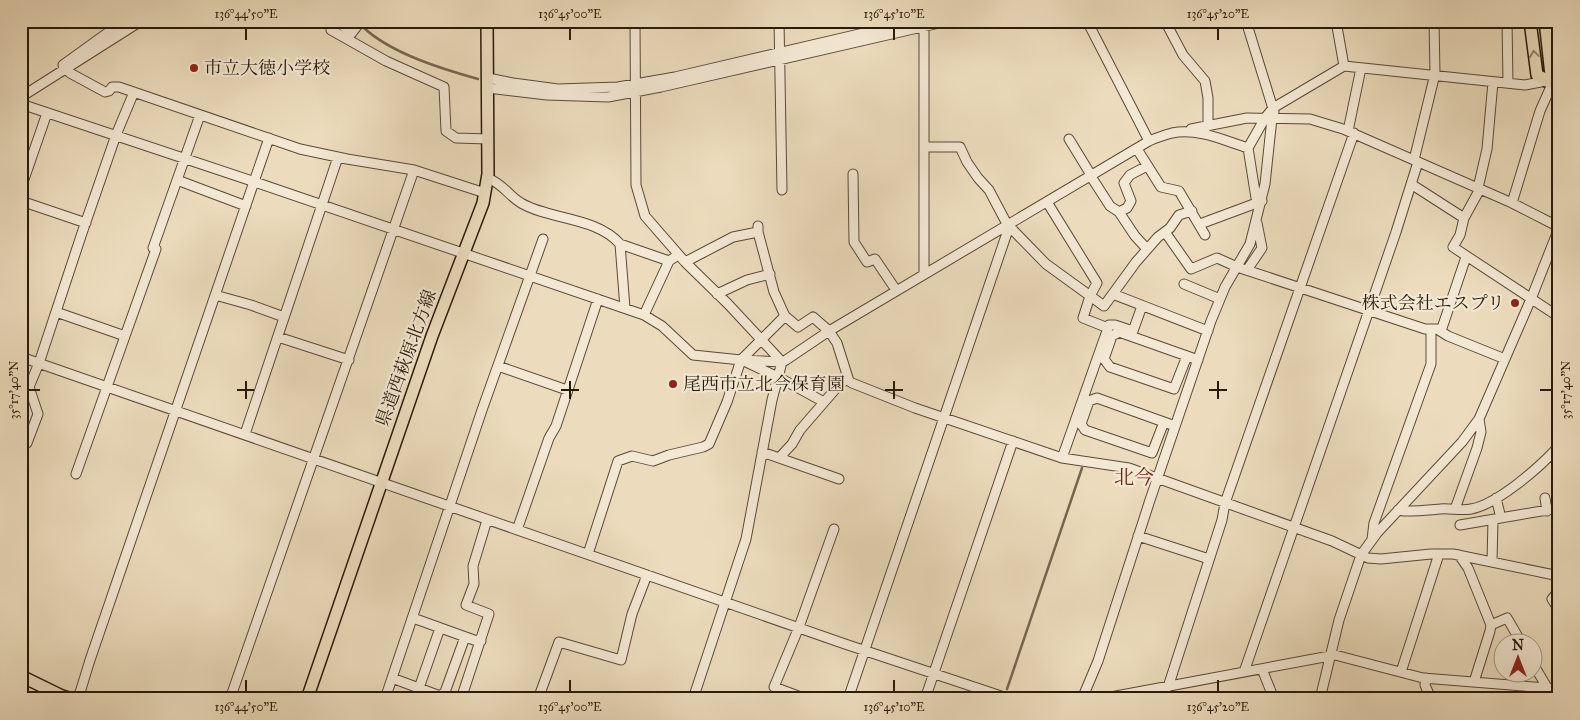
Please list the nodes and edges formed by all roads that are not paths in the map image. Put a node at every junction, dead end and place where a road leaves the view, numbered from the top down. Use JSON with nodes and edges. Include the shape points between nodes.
{"nodes":[{"id":1,"x":124,"y":21,"type":"edge"},
{"id":2,"x":141,"y":21,"type":"edge"},
{"id":3,"x":337,"y":21,"type":"edge"},
{"id":4,"x":361,"y":21,"type":"edge"},
{"id":5,"x":487,"y":21,"type":"edge"},
{"id":6,"x":635,"y":21,"type":"edge"},
{"id":7,"x":779,"y":21,"type":"edge"},
{"id":8,"x":916,"y":21,"type":"edge"},
{"id":9,"x":948,"y":21,"type":"edge"},
{"id":10,"x":1087,"y":21,"type":"edge"},
{"id":11,"x":1165,"y":21,"type":"edge"},
{"id":12,"x":1246,"y":21,"type":"edge"},
{"id":13,"x":1336,"y":21,"type":"edge"},
{"id":14,"x":1434,"y":21,"type":"edge"},
{"id":15,"x":1506,"y":21,"type":"edge"},
{"id":16,"x":1530,"y":21,"type":"edge"},
{"id":17,"x":1545,"y":21,"type":"edge"},
{"id":18,"x":924,"y":25,"type":"edge"},
{"id":19,"x":331,"y":30,"type":"dead end"},
{"id":20,"x":349,"y":36,"type":"junction"},
{"id":21,"x":780,"y":56,"type":"junction"},
{"id":22,"x":1344,"y":66,"type":"junction"},
{"id":23,"x":1361,"y":68,"type":"junction"},
{"id":24,"x":67,"y":69,"type":"junction"},
{"id":25,"x":1435,"y":74,"type":"junction"},
{"id":26,"x":1493,"y":82,"type":"junction"},
{"id":27,"x":488,"y":83,"type":"junction"},
{"id":28,"x":1508,"y":83,"type":"junction"},
{"id":29,"x":1552,"y":84,"type":"edge"},
{"id":30,"x":635,"y":88,"type":"junction"},
{"id":31,"x":134,"y":92,"type":"junction"},
{"id":32,"x":21,"y":95,"type":"edge"},
{"id":33,"x":21,"y":104,"type":"edge"},
{"id":34,"x":47,"y":113,"type":"junction"},
{"id":35,"x":200,"y":115,"type":"junction"},
{"id":36,"x":1272,"y":115,"type":"junction"},
{"id":37,"x":1208,"y":126,"type":"junction"},
{"id":38,"x":1351,"y":132,"type":"junction"},
{"id":39,"x":1171,"y":133,"type":"junction"},
{"id":40,"x":116,"y":135,"type":"junction"},
{"id":41,"x":270,"y":138,"type":"junction"},
{"id":42,"x":488,"y":139,"type":"junction"},
{"id":43,"x":1069,"y":139,"type":"dead end"},
{"id":44,"x":1149,"y":141,"type":"junction"},
{"id":45,"x":924,"y":147,"type":"junction"},
{"id":46,"x":1248,"y":148,"type":"junction"},
{"id":47,"x":1136,"y":149,"type":"junction"},
{"id":48,"x":338,"y":157,"type":"junction"},
{"id":49,"x":185,"y":159,"type":"junction"},
{"id":50,"x":1416,"y":161,"type":"junction"},
{"id":51,"x":1147,"y":166,"type":"junction"},
{"id":52,"x":414,"y":170,"type":"junction"},
{"id":53,"x":853,"y":174,"type":"dead end"},
{"id":54,"x":1091,"y":175,"type":"junction"},
{"id":55,"x":488,"y":178,"type":"junction"},
{"id":56,"x":177,"y":180,"type":"junction"},
{"id":57,"x":255,"y":182,"type":"junction"},
{"id":58,"x":1411,"y":184,"type":"junction"},
{"id":59,"x":21,"y":188,"type":"edge"},
{"id":60,"x":1479,"y":189,"type":"junction"},
{"id":61,"x":782,"y":190,"type":"dead end"},
{"id":62,"x":485,"y":193,"type":"junction"},
{"id":63,"x":21,"y":201,"type":"edge"},
{"id":64,"x":1262,"y":201,"type":"junction"},
{"id":65,"x":1047,"y":202,"type":"junction"},
{"id":66,"x":1512,"y":203,"type":"junction"},
{"id":67,"x":246,"y":206,"type":"junction"},
{"id":68,"x":323,"y":206,"type":"junction"},
{"id":69,"x":1192,"y":211,"type":"junction"},
{"id":70,"x":1119,"y":212,"type":"junction"},
{"id":71,"x":1464,"y":218,"type":"junction"},
{"id":72,"x":1257,"y":221,"type":"junction"},
{"id":73,"x":86,"y":223,"type":"junction"},
{"id":74,"x":1200,"y":224,"type":"junction"},
{"id":75,"x":1008,"y":226,"type":"junction"},
{"id":76,"x":1559,"y":228,"type":"edge"},
{"id":77,"x":393,"y":229,"type":"junction"},
{"id":78,"x":1165,"y":232,"type":"junction"},
{"id":79,"x":1205,"y":235,"type":"dead end"},
{"id":80,"x":543,"y":239,"type":"dead end"},
{"id":81,"x":620,"y":244,"type":"junction"},
{"id":82,"x":1147,"y":249,"type":"junction"},
{"id":83,"x":464,"y":254,"type":"junction"},
{"id":84,"x":678,"y":255,"type":"junction"},
{"id":85,"x":1466,"y":257,"type":"junction"},
{"id":86,"x":669,"y":261,"type":"junction"},
{"id":87,"x":685,"y":262,"type":"junction"},
{"id":88,"x":1237,"y":267,"type":"junction"},
{"id":89,"x":1247,"y":270,"type":"junction"},
{"id":90,"x":924,"y":273,"type":"junction"},
{"id":91,"x":770,"y":274,"type":"junction"},
{"id":92,"x":531,"y":276,"type":"junction"},
{"id":93,"x":1184,"y":284,"type":"dead end"},
{"id":94,"x":1301,"y":288,"type":"junction"},
{"id":95,"x":896,"y":290,"type":"junction"},
{"id":96,"x":717,"y":294,"type":"junction"},
{"id":97,"x":1113,"y":294,"type":"junction"},
{"id":98,"x":216,"y":295,"type":"junction"},
{"id":99,"x":1090,"y":296,"type":"junction"},
{"id":100,"x":598,"y":299,"type":"junction"},
{"id":101,"x":1531,"y":299,"type":"junction"},
{"id":102,"x":1220,"y":300,"type":"junction"},
{"id":103,"x":1142,"y":306,"type":"junction"},
{"id":104,"x":625,"y":308,"type":"junction"},
{"id":105,"x":1368,"y":311,"type":"junction"},
{"id":106,"x":56,"y":312,"type":"junction"},
{"id":107,"x":644,"y":315,"type":"junction"},
{"id":108,"x":786,"y":316,"type":"junction"},
{"id":109,"x":284,"y":317,"type":"junction"},
{"id":110,"x":1559,"y":317,"type":"edge"},
{"id":111,"x":1108,"y":328,"type":"junction"},
{"id":112,"x":1208,"y":330,"type":"junction"},
{"id":113,"x":1436,"y":330,"type":"junction"},
{"id":114,"x":829,"y":331,"type":"junction"},
{"id":115,"x":125,"y":336,"type":"junction"},
{"id":116,"x":278,"y":337,"type":"junction"},
{"id":117,"x":762,"y":339,"type":"junction"},
{"id":118,"x":1187,"y":356,"type":"junction"},
{"id":119,"x":21,"y":357,"type":"edge"},
{"id":120,"x":1505,"y":358,"type":"junction"},
{"id":121,"x":349,"y":360,"type":"junction"},
{"id":122,"x":741,"y":360,"type":"junction"},
{"id":123,"x":1198,"y":360,"type":"junction"},
{"id":124,"x":782,"y":362,"type":"junction"},
{"id":125,"x":38,"y":363,"type":"junction"},
{"id":126,"x":498,"y":366,"type":"junction"},
{"id":127,"x":778,"y":377,"type":"junction"},
{"id":128,"x":848,"y":378,"type":"junction"},
{"id":129,"x":107,"y":387,"type":"junction"},
{"id":130,"x":568,"y":390,"type":"junction"},
{"id":131,"x":824,"y":402,"type":"junction"},
{"id":132,"x":176,"y":410,"type":"junction"},
{"id":133,"x":944,"y":418,"type":"junction"},
{"id":134,"x":1479,"y":419,"type":"junction"},
{"id":135,"x":1164,"y":422,"type":"junction"},
{"id":136,"x":1175,"y":426,"type":"junction"},
{"id":137,"x":244,"y":434,"type":"junction"},
{"id":138,"x":1013,"y":441,"type":"junction"},
{"id":139,"x":21,"y":447,"type":"edge"},
{"id":140,"x":1556,"y":450,"type":"edge"},
{"id":141,"x":762,"y":452,"type":"junction"},
{"id":142,"x":780,"y":457,"type":"junction"},
{"id":143,"x":313,"y":458,"type":"junction"},
{"id":144,"x":1062,"y":458,"type":"junction"},
{"id":145,"x":1559,"y":465,"type":"edge"},
{"id":146,"x":76,"y":474,"type":"dead end"},
{"id":147,"x":1157,"y":478,"type":"junction"},
{"id":148,"x":839,"y":479,"type":"dead end"},
{"id":149,"x":381,"y":482,"type":"junction"},
{"id":150,"x":1496,"y":498,"type":"junction"},
{"id":151,"x":1545,"y":498,"type":"dead end"},
{"id":152,"x":1226,"y":503,"type":"junction"},
{"id":153,"x":451,"y":507,"type":"junction"},
{"id":154,"x":1559,"y":508,"type":"edge"},
{"id":155,"x":1455,"y":509,"type":"junction"},
{"id":156,"x":1398,"y":510,"type":"junction"},
{"id":157,"x":1547,"y":511,"type":"junction"},
{"id":158,"x":1497,"y":519,"type":"junction"},
{"id":159,"x":487,"y":520,"type":"junction"},
{"id":160,"x":1460,"y":525,"type":"dead end"},
{"id":161,"x":1294,"y":528,"type":"junction"},
{"id":162,"x":834,"y":529,"type":"dead end"},
{"id":163,"x":518,"y":530,"type":"junction"},
{"id":164,"x":1138,"y":536,"type":"junction"},
{"id":165,"x":1372,"y":540,"type":"junction"},
{"id":166,"x":588,"y":554,"type":"junction"},
{"id":167,"x":1439,"y":554,"type":"junction"},
{"id":168,"x":1361,"y":555,"type":"junction"},
{"id":169,"x":1459,"y":555,"type":"junction"},
{"id":170,"x":1209,"y":559,"type":"junction"},
{"id":171,"x":1492,"y":561,"type":"junction"},
{"id":172,"x":647,"y":574,"type":"junction"},
{"id":173,"x":1559,"y":576,"type":"edge"},
{"id":174,"x":1556,"y":594,"type":"dead end"},
{"id":175,"x":726,"y":601,"type":"junction"},
{"id":176,"x":1559,"y":610,"type":"edge"},
{"id":177,"x":413,"y":618,"type":"junction"},
{"id":178,"x":1491,"y":626,"type":"junction"},
{"id":179,"x":799,"y":627,"type":"junction"},
{"id":180,"x":440,"y":628,"type":"junction"},
{"id":181,"x":1515,"y":632,"type":"edge"},
{"id":182,"x":465,"y":637,"type":"junction"},
{"id":183,"x":481,"y":641,"type":"junction"},
{"id":184,"x":865,"y":650,"type":"junction"},
{"id":185,"x":1329,"y":659,"type":"junction"},
{"id":186,"x":1263,"y":671,"type":"junction"},
{"id":187,"x":1244,"y":672,"type":"junction"},
{"id":188,"x":1401,"y":672,"type":"junction"},
{"id":189,"x":934,"y":673,"type":"junction"},
{"id":190,"x":21,"y":676,"type":"edge"},
{"id":191,"x":392,"y":678,"type":"junction"},
{"id":192,"x":1426,"y":678,"type":"junction"},
{"id":193,"x":1542,"y":679,"type":"edge"},
{"id":194,"x":1474,"y":682,"type":"junction"},
{"id":195,"x":1168,"y":686,"type":"junction"},
{"id":196,"x":419,"y":688,"type":"junction"},
{"id":197,"x":1548,"y":689,"type":"junction"},
{"id":198,"x":1559,"y":690,"type":"edge"},
{"id":199,"x":71,"y":698,"type":"edge"},
{"id":200,"x":1008,"y":698,"type":"edge"},
{"id":201,"x":1119,"y":698,"type":"edge"},
{"id":202,"x":230,"y":699,"type":"edge"},
{"id":203,"x":307,"y":699,"type":"edge"},
{"id":204,"x":385,"y":699,"type":"edge"},
{"id":205,"x":461,"y":699,"type":"edge"},
{"id":206,"x":538,"y":699,"type":"edge"},
{"id":207,"x":692,"y":699,"type":"edge"},
{"id":208,"x":806,"y":699,"type":"edge"},
{"id":209,"x":848,"y":699,"type":"edge"},
{"id":210,"x":925,"y":699,"type":"edge"},
{"id":211,"x":1082,"y":699,"type":"edge"},
{"id":212,"x":1100,"y":699,"type":"edge"},
{"id":213,"x":1274,"y":699,"type":"edge"},
{"id":214,"x":1320,"y":699,"type":"edge"},
{"id":215,"x":1431,"y":699,"type":"edge"}],
"edges":[{"from":1,"to":32,"type":"street"},
{"from":2,"to":24,"type":"street"},
{"from":3,"to":20,"type":"street"},
{"from":4,"to":20,"type":"street"},
{"from":5,"to":27,"type":"main road","name":"県道西萩原北方線"},
{"from":6,"to":30,"type":"street"},
{"from":7,"to":21,"type":"street"},
{"from":8,"to":21,"type":"street"},
{"from":9,"to":18,"type":"street"},
{"from":10,"to":44,"type":"street"},
{"from":11,"to":37,"type":"street","via":[[1183,55],[1206,81]]},
{"from":12,"to":36,"type":"street"},
{"from":13,"to":22,"type":"street"},
{"from":14,"to":25,"type":"street"},
{"from":15,"to":28,"type":"street"},
{"from":29,"to":16,"type":"main road","one_way":true,"via":[[1537,75]]},
{"from":17,"to":29,"type":"main road"},
{"from":18,"to":21,"type":"street"},
{"from":18,"to":45,"type":"street"},
{"from":19,"to":20,"type":"street"},
{"from":20,"to":42,"type":"street","via":[[386,61],[444,87],[446,131],[456,138]]},
{"from":21,"to":30,"type":"street"},
{"from":21,"to":61,"type":"street"},
{"from":22,"to":23,"type":"street"},
{"from":22,"to":36,"type":"street"},
{"from":23,"to":25,"type":"street"},
{"from":23,"to":38,"type":"street"},
{"from":24,"to":31,"type":"street","via":[[105,92],[112,87]]},
{"from":24,"to":32,"type":"street"},
{"from":25,"to":26,"type":"street"},
{"from":25,"to":50,"type":"street"},
{"from":26,"to":28,"type":"street"},
{"from":26,"to":60,"type":"street","via":[[1488,141]]},
{"from":27,"to":30,"type":"street","via":[[547,95],[587,98],[608,98]]},
{"from":27,"to":42,"type":"main road","name":"県道西萩原北方線"},
{"from":28,"to":29,"type":"street"},
{"from":29,"to":66,"type":"street","via":[[1540,111]]},
{"from":30,"to":84,"type":"street","via":[[636,185],[645,216]]},
{"from":31,"to":35,"type":"street"},
{"from":31,"to":40,"type":"street"},
{"from":33,"to":34,"type":"street"},
{"from":34,"to":40,"type":"street"},
{"from":34,"to":59,"type":"street"},
{"from":35,"to":41,"type":"street"},
{"from":35,"to":49,"type":"street"},
{"from":36,"to":37,"type":"street"},
{"from":36,"to":38,"type":"street","via":[[1310,118]]},
{"from":36,"to":46,"type":"street"},
{"from":36,"to":64,"type":"street"},
{"from":37,"to":39,"type":"street"},
{"from":38,"to":50,"type":"street"},
{"from":38,"to":94,"type":"street"},
{"from":39,"to":44,"type":"street"},
{"from":39,"to":46,"type":"street","via":[[1208,134]]},
{"from":40,"to":49,"type":"street"},
{"from":40,"to":73,"type":"street"},
{"from":41,"to":48,"type":"street","via":[[300,149]]},
{"from":41,"to":57,"type":"street"},
{"from":42,"to":55,"type":"main road","name":"県道西萩原北方線"},
{"from":43,"to":54,"type":"street"},
{"from":44,"to":47,"type":"street"},
{"from":45,"to":75,"type":"street","via":[[960,147],[978,178],[990,190]]},
{"from":45,"to":90,"type":"street"},
{"from":46,"to":64,"type":"street","via":[[1256,198]]},
{"from":47,"to":51,"type":"street"},
{"from":47,"to":54,"type":"street"},
{"from":48,"to":52,"type":"street"},
{"from":48,"to":68,"type":"street"},
{"from":49,"to":56,"type":"street"},
{"from":49,"to":57,"type":"street"},
{"from":50,"to":58,"type":"street"},
{"from":50,"to":60,"type":"street"},
{"from":51,"to":69,"type":"street","via":[[1161,188],[1179,191]]},
{"from":51,"to":70,"type":"street","via":[[1130,175],[1124,184],[1131,201]]},
{"from":52,"to":62,"type":"street"},
{"from":52,"to":77,"type":"street"},
{"from":53,"to":95,"type":"street","via":[[854,242],[867,262],[875,259]]},
{"from":54,"to":65,"type":"street"},
{"from":54,"to":70,"type":"street","via":[[1110,206]]},
{"from":55,"to":62,"type":"main road","name":"県道西萩原北方線"},
{"from":55,"to":81,"type":"street","via":[[499,182],[520,202],[598,228]]},
{"from":56,"to":67,"type":"street"},
{"from":56,"to":115,"type":"street"},
{"from":57,"to":67,"type":"street"},
{"from":57,"to":68,"type":"street"},
{"from":58,"to":71,"type":"street"},
{"from":58,"to":105,"type":"street"},
{"from":60,"to":66,"type":"street"},
{"from":60,"to":71,"type":"street"},
{"from":62,"to":83,"type":"main road","name":"県道西萩原北方線"},
{"from":63,"to":73,"type":"street"},
{"from":64,"to":72,"type":"street"},
{"from":64,"to":74,"type":"street"},
{"from":65,"to":75,"type":"street"},
{"from":65,"to":99,"type":"street","via":[[1097,283]]},
{"from":66,"to":76,"type":"street"},
{"from":67,"to":98,"type":"street"},
{"from":68,"to":77,"type":"street"},
{"from":68,"to":109,"type":"street"},
{"from":69,"to":74,"type":"street"},
{"from":69,"to":78,"type":"street","via":[[1179,215]]},
{"from":70,"to":82,"type":"street"},
{"from":71,"to":85,"type":"street","via":[[1454,247]]},
{"from":72,"to":88,"type":"street","via":[[1250,244]]},
{"from":72,"to":89,"type":"street","via":[[1262,248]]},
{"from":73,"to":106,"type":"street"},
{"from":74,"to":79,"type":"street"},
{"from":75,"to":90,"type":"street"},
{"from":75,"to":99,"type":"street","via":[[1046,264]]},
{"from":75,"to":133,"type":"street"},
{"from":76,"to":101,"type":"street"},
{"from":77,"to":83,"type":"street"},
{"from":77,"to":121,"type":"street"},
{"from":78,"to":82,"type":"street"},
{"from":78,"to":88,"type":"street","via":[[1191,269],[1217,258]]},
{"from":80,"to":92,"type":"street"},
{"from":81,"to":86,"type":"street"},
{"from":81,"to":104,"type":"street"},
{"from":82,"to":97,"type":"street"},
{"from":83,"to":92,"type":"street"},
{"from":83,"to":149,"type":"main road","name":"県道西萩原北方線"},
{"from":84,"to":86,"type":"street"},
{"from":84,"to":87,"type":"street"},
{"from":85,"to":101,"type":"street"},
{"from":85,"to":113,"type":"street"},
{"from":86,"to":107,"type":"street"},
{"from":87,"to":91,"type":"street","via":[[733,236],[758,229]]},
{"from":87,"to":96,"type":"street"},
{"from":88,"to":89,"type":"street"},
{"from":88,"to":102,"type":"street"},
{"from":89,"to":94,"type":"street"},
{"from":90,"to":95,"type":"street"},
{"from":91,"to":96,"type":"street","via":[[747,280]]},
{"from":91,"to":108,"type":"street","via":[[774,292]]},
{"from":92,"to":100,"type":"street"},
{"from":92,"to":126,"type":"street"},
{"from":93,"to":102,"type":"street"},
{"from":94,"to":105,"type":"street"},
{"from":94,"to":152,"type":"street"},
{"from":95,"to":114,"type":"street"},
{"from":96,"to":117,"type":"street"},
{"from":97,"to":99,"type":"street","via":[[1104,306]]},
{"from":97,"to":103,"type":"street"},
{"from":98,"to":109,"type":"street"},
{"from":98,"to":132,"type":"street"},
{"from":99,"to":111,"type":"street","via":[[1083,318]]},
{"from":100,"to":104,"type":"street"},
{"from":100,"to":130,"type":"street"},
{"from":101,"to":110,"type":"street"},
{"from":101,"to":120,"type":"street"},
{"from":102,"to":112,"type":"street"},
{"from":103,"to":111,"type":"street","via":[[1133,331],[1115,324]]},
{"from":103,"to":112,"type":"street"},
{"from":104,"to":107,"type":"street"},
{"from":105,"to":113,"type":"street"},
{"from":105,"to":161,"type":"street"},
{"from":106,"to":115,"type":"street"},
{"from":106,"to":125,"type":"street"},
{"from":107,"to":122,"type":"street","via":[[662,326],[693,355]]},
{"from":108,"to":114,"type":"street","via":[[798,327],[813,317]]},
{"from":108,"to":117,"type":"street"},
{"from":109,"to":116,"type":"street"},
{"from":111,"to":144,"type":"street"},
{"from":112,"to":123,"type":"street"},
{"from":113,"to":120,"type":"street"},
{"from":113,"to":165,"type":"street","via":[[1431,364],[1374,523]]},
{"from":114,"to":124,"type":"street"},
{"from":114,"to":128,"type":"street","via":[[837,343]]},
{"from":115,"to":129,"type":"street"},
{"from":116,"to":121,"type":"street"},
{"from":116,"to":137,"type":"street"},
{"from":117,"to":122,"type":"street"},
{"from":117,"to":124,"type":"street"},
{"from":118,"to":118,"type":"street","via":[[1119,332],[1112,336],[1104,359],[1110,367],[1174,389]]},
{"from":118,"to":123,"type":"street"},
{"from":119,"to":125,"type":"street"},
{"from":120,"to":134,"type":"street"},
{"from":121,"to":143,"type":"street"},
{"from":122,"to":124,"type":"street"},
{"from":122,"to":127,"type":"street"},
{"from":122,"to":166,"type":"street","via":[[710,444],[653,462],[632,456],[618,461]]},
{"from":123,"to":136,"type":"street"},
{"from":124,"to":127,"type":"street"},
{"from":125,"to":129,"type":"street"},
{"from":125,"to":139,"type":"street","via":[[29,387],[38,414],[27,443]]},
{"from":126,"to":130,"type":"street"},
{"from":126,"to":153,"type":"street"},
{"from":127,"to":131,"type":"street"},
{"from":127,"to":141,"type":"street"},
{"from":128,"to":131,"type":"street"},
{"from":128,"to":133,"type":"street","via":[[852,383]]},
{"from":129,"to":132,"type":"street"},
{"from":129,"to":146,"type":"street"},
{"from":130,"to":163,"type":"street"},
{"from":131,"to":142,"type":"street"},
{"from":132,"to":137,"type":"street"},
{"from":132,"to":199,"type":"street","via":[[90,660]]},
{"from":133,"to":138,"type":"street"},
{"from":133,"to":184,"type":"street"},
{"from":134,"to":155,"type":"street","via":[[1481,432],[1477,448]]},
{"from":134,"to":156,"type":"street","via":[[1462,442]]},
{"from":135,"to":135,"type":"street","via":[[1097,398],[1089,401],[1081,424],[1085,430],[1152,453]]},
{"from":135,"to":136,"type":"street"},
{"from":136,"to":147,"type":"street"},
{"from":137,"to":143,"type":"street"},
{"from":138,"to":144,"type":"street"},
{"from":138,"to":189,"type":"street"},
{"from":140,"to":145,"type":"street"},
{"from":140,"to":150,"type":"street"},
{"from":141,"to":142,"type":"street"},
{"from":141,"to":175,"type":"street","via":[[746,539]]},
{"from":142,"to":148,"type":"street"},
{"from":143,"to":149,"type":"street"},
{"from":143,"to":202,"type":"street"},
{"from":144,"to":147,"type":"street","via":[[1129,468]]},
{"from":147,"to":152,"type":"street"},
{"from":147,"to":164,"type":"street"},
{"from":149,"to":153,"type":"street"},
{"from":149,"to":203,"type":"main road","name":"県道西萩原北方線"},
{"from":150,"to":155,"type":"street","via":[[1470,509]]},
{"from":150,"to":158,"type":"street"},
{"from":151,"to":157,"type":"street"},
{"from":152,"to":161,"type":"street"},
{"from":152,"to":170,"type":"street"},
{"from":153,"to":159,"type":"street"},
{"from":153,"to":177,"type":"street"},
{"from":154,"to":157,"type":"street"},
{"from":155,"to":156,"type":"street"},
{"from":156,"to":165,"type":"street"},
{"from":157,"to":158,"type":"street"},
{"from":158,"to":160,"type":"street"},
{"from":158,"to":171,"type":"street"},
{"from":159,"to":163,"type":"street"},
{"from":159,"to":183,"type":"street","via":[[473,566],[474,584],[466,605],[490,614]]},
{"from":161,"to":168,"type":"street"},
{"from":161,"to":187,"type":"street"},
{"from":162,"to":179,"type":"street"},
{"from":163,"to":166,"type":"street"},
{"from":164,"to":170,"type":"street"},
{"from":164,"to":211,"type":"street","via":[[1098,661]]},
{"from":165,"to":168,"type":"street"},
{"from":166,"to":172,"type":"street"},
{"from":167,"to":168,"type":"street","via":[[1381,559]]},
{"from":167,"to":169,"type":"street"},
{"from":167,"to":188,"type":"street"},
{"from":168,"to":185,"type":"street","via":[[1338,620]]},
{"from":169,"to":171,"type":"street"},
{"from":169,"to":178,"type":"street","via":[[1468,568]]},
{"from":170,"to":195,"type":"street"},
{"from":171,"to":173,"type":"street"},
{"from":172,"to":175,"type":"street"},
{"from":172,"to":206,"type":"street","via":[[632,614],[621,660],[559,642]]},
{"from":174,"to":176,"type":"street","via":[[1552,599]]},
{"from":175,"to":179,"type":"street"},
{"from":175,"to":207,"type":"street"},
{"from":177,"to":180,"type":"street"},
{"from":177,"to":191,"type":"street"},
{"from":178,"to":181,"type":"street","via":[[1508,619]]},
{"from":178,"to":194,"type":"street"},
{"from":179,"to":184,"type":"street"},
{"from":179,"to":208,"type":"street","via":[[774,687]]},
{"from":180,"to":182,"type":"street"},
{"from":180,"to":196,"type":"street"},
{"from":182,"to":183,"type":"street"},
{"from":182,"to":196,"type":"street","via":[[445,692],[440,696]]},
{"from":183,"to":205,"type":"street"},
{"from":184,"to":189,"type":"street"},
{"from":184,"to":209,"type":"street"},
{"from":185,"to":186,"type":"street"},
{"from":185,"to":188,"type":"street","via":[[1335,655]]},
{"from":185,"to":214,"type":"street"},
{"from":186,"to":187,"type":"street"},
{"from":186,"to":201,"type":"street"},
{"from":186,"to":213,"type":"street"},
{"from":187,"to":195,"type":"street"},
{"from":188,"to":192,"type":"street"},
{"from":189,"to":200,"type":"street"},
{"from":189,"to":210,"type":"street"},
{"from":190,"to":199,"type":"main road"},
{"from":191,"to":196,"type":"street"},
{"from":191,"to":204,"type":"street"},
{"from":192,"to":194,"type":"street"},
{"from":192,"to":215,"type":"street","via":[[1425,685]]},
{"from":193,"to":197,"type":"street"},
{"from":194,"to":197,"type":"street"},
{"from":195,"to":201,"type":"street"},
{"from":197,"to":198,"type":"street"},
{"from":201,"to":212,"type":"street"}]}
